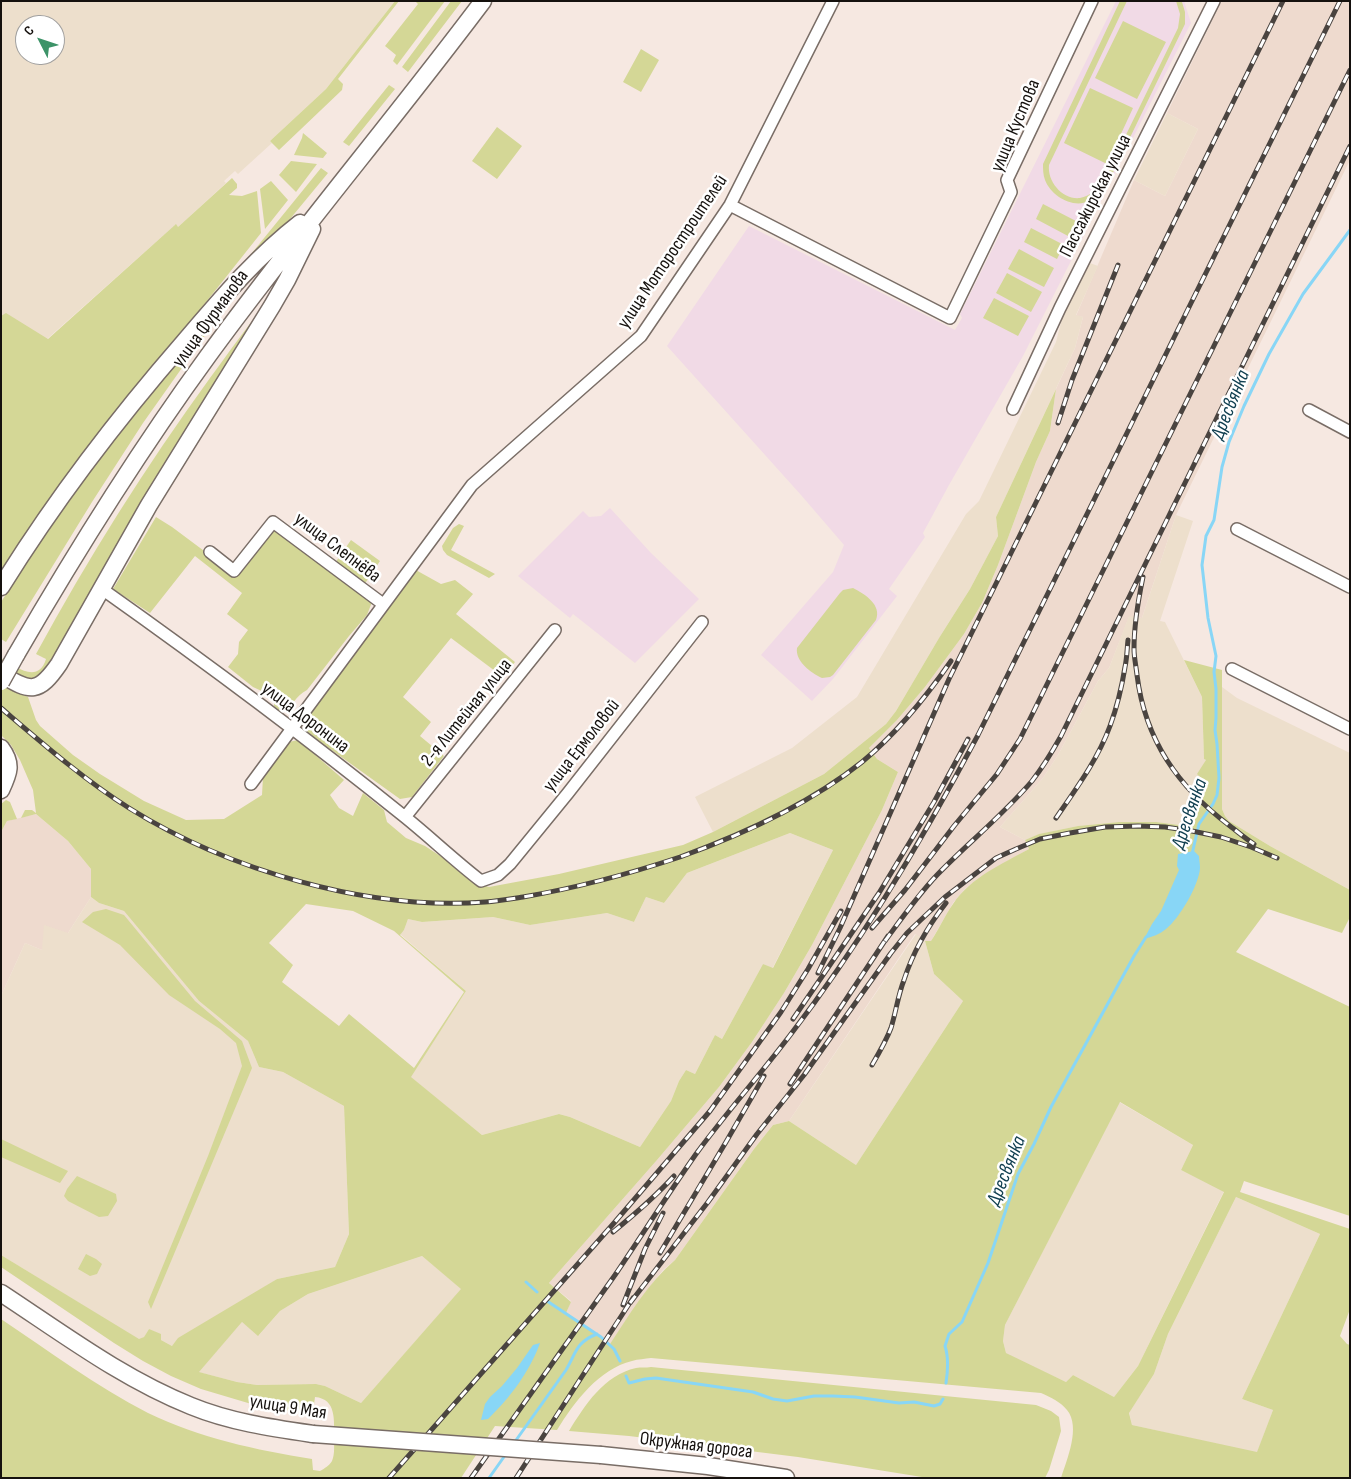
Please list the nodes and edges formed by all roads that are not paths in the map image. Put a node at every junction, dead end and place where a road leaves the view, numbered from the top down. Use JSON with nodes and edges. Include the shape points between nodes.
{"nodes":[{"id":1,"x":482,"y":1,"type":"edge"},
{"id":2,"x":833,"y":1,"type":"edge"},
{"id":3,"x":1092,"y":1,"type":"edge"},
{"id":4,"x":1214,"y":1,"type":"edge"},
{"id":5,"x":730,"y":205,"type":"junction"},
{"id":6,"x":321,"y":206,"type":"junction"},
{"id":7,"x":243,"y":276,"type":"junction"},
{"id":8,"x":257,"y":289,"type":"junction"},
{"id":9,"x":274,"y":303,"type":"junction"},
{"id":10,"x":1013,"y":409,"type":"dead end"},
{"id":11,"x":1310,"y":410,"type":"dead end"},
{"id":12,"x":1350,"y":432,"type":"edge"},
{"id":13,"x":1237,"y":528,"type":"dead end"},
{"id":14,"x":210,"y":552,"type":"dead end"},
{"id":15,"x":1,"y":587,"type":"edge"},
{"id":16,"x":1350,"y":587,"type":"edge"},
{"id":17,"x":102,"y":589,"type":"junction"},
{"id":18,"x":383,"y":604,"type":"junction"},
{"id":19,"x":702,"y":622,"type":"dead end"},
{"id":20,"x":556,"y":630,"type":"dead end"},
{"id":21,"x":1232,"y":669,"type":"dead end"},
{"id":22,"x":1,"y":674,"type":"edge"},
{"id":23,"x":1,"y":682,"type":"edge"},
{"id":24,"x":292,"y":729,"type":"junction"},
{"id":25,"x":1350,"y":729,"type":"edge"},
{"id":26,"x":1,"y":748,"type":"edge"},
{"id":27,"x":252,"y":784,"type":"dead end"},
{"id":28,"x":1,"y":790,"type":"edge"},
{"id":29,"x":405,"y":817,"type":"junction"},
{"id":30,"x":481,"y":881,"type":"joint"},
{"id":31,"x":1,"y":1293,"type":"edge"},
{"id":32,"x":601,"y":1455,"type":"joint"},
{"id":33,"x":786,"y":1478,"type":"edge"}],
"edges":[{"from":1,"to":6,"type":"main road","name":"улица Фурманова"},
{"from":2,"to":5,"type":"street","name":"улица Моторостроителей"},
{"from":3,"to":5,"type":"street","name":"улица Кустова","via":[[1007,180],[1011,192],[950,318]]},
{"from":4,"to":10,"type":"street","name":"Пассажирская улица"},
{"from":5,"to":18,"type":"street","name":"улица Моторостроителей","via":[[641,336],[472,484]]},
{"from":6,"to":7,"type":"main road","via":[[288,232]]},
{"from":6,"to":8,"type":"main road","name":"улица Фурманова"},
{"from":6,"to":9,"type":"main road","via":[[309,237]]},
{"from":7,"to":8,"type":"main road","via":[[254,276],[258,282]]},
{"from":7,"to":15,"type":"main road","via":[[144,388],[103,440],[47,516]]},
{"from":8,"to":9,"type":"main road","via":[[271,290],[275,295]]},
{"from":8,"to":23,"type":"main road","name":"улица Фурманова","bridge":true,"via":[[207,356],[112,496]]},
{"from":9,"to":17,"type":"main road","via":[[149,505]]},
{"from":11,"to":12,"type":"street"},
{"from":13,"to":16,"type":"street"},
{"from":14,"to":18,"type":"street","name":"улица Слепнёва","via":[[234,572],[273,522]]},
{"from":17,"to":22,"type":"main road","via":[[60,664],[41,685],[24,687]]},
{"from":17,"to":24,"type":"street","name":"улица Доронина"},
{"from":18,"to":24,"type":"street","name":"улица Моторостроителей"},
{"from":19,"to":30,"type":"street","name":"улица Ермоловой","via":[[510,864],[498,875]]},
{"from":20,"to":29,"type":"street","name":"2-я Литейная улица"},
{"from":21,"to":25,"type":"street"},
{"from":24,"to":27,"type":"street","name":"улица Моторостроителей"},
{"from":24,"to":29,"type":"street","name":"улица Доронина"},
{"from":26,"to":28,"type":"main road","via":[[9,766]]},
{"from":29,"to":30,"type":"street","name":"улица Доронина"},
{"from":31,"to":32,"type":"main road","name":"улица 9 Мая","bridge":true,"via":[[107,1362],[166,1395],[220,1416],[313,1434]]},
{"from":32,"to":33,"type":"main road","name":"Окружная дорога"}]}
